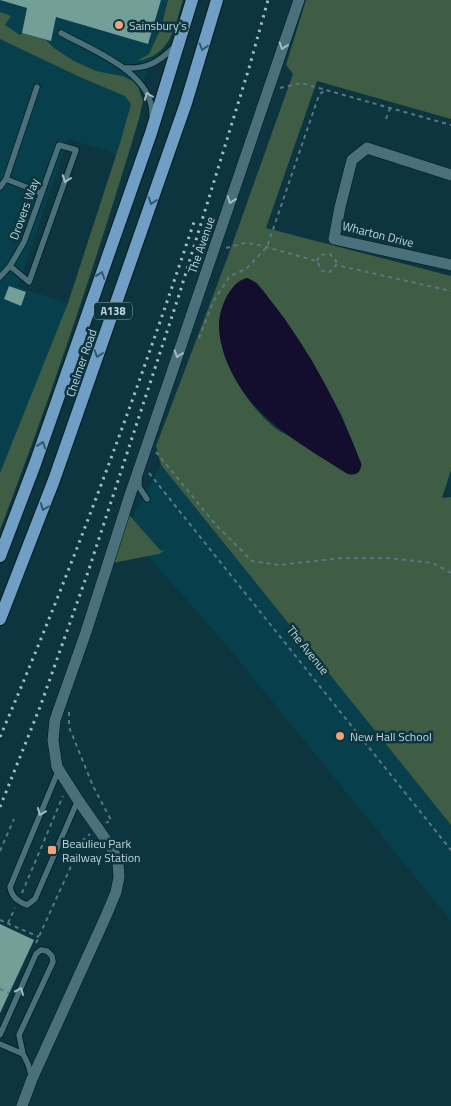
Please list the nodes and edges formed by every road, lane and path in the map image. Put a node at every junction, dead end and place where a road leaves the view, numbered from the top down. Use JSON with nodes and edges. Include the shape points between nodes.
{"nodes":[{"id":1,"x":192,"y":0,"type":"edge"},
{"id":2,"x":217,"y":0,"type":"edge"},
{"id":3,"x":299,"y":0,"type":"edge"},
{"id":4,"x":61,"y":33,"type":"dead end"},
{"id":5,"x":178,"y":44,"type":"junction"},
{"id":6,"x":124,"y":68,"type":"junction"},
{"id":7,"x":37,"y":87,"type":"dead end"},
{"id":8,"x":390,"y":108,"type":"junction"},
{"id":9,"x":386,"y":119,"type":"dead end"},
{"id":10,"x":451,"y":126,"type":"edge"},
{"id":11,"x":151,"y":133,"type":"junction"},
{"id":12,"x":451,"y":175,"type":"edge"},
{"id":13,"x":6,"y":179,"type":"junction"},
{"id":14,"x":0,"y":187,"type":"edge"},
{"id":15,"x":41,"y":193,"type":"junction"},
{"id":16,"x":267,"y":247,"type":"junction"},
{"id":17,"x":222,"y":249,"type":"dead end"},
{"id":18,"x":317,"y":261,"type":"junction"},
{"id":19,"x":336,"y":265,"type":"junction"},
{"id":20,"x":451,"y":265,"type":"edge"},
{"id":21,"x":10,"y":266,"type":"junction"},
{"id":22,"x":0,"y":276,"type":"edge"},
{"id":23,"x":451,"y":291,"type":"edge"},
{"id":24,"x":199,"y":338,"type":"dead end"},
{"id":25,"x":152,"y":447,"type":"dead end"},
{"id":26,"x":143,"y":471,"type":"junction"},
{"id":27,"x":147,"y":498,"type":"dead end"},
{"id":28,"x":0,"y":556,"type":"edge"},
{"id":29,"x":451,"y":573,"type":"edge"},
{"id":30,"x":0,"y":619,"type":"edge"},
{"id":31,"x":69,"y":710,"type":"dead end"},
{"id":32,"x":57,"y":767,"type":"junction"},
{"id":33,"x":68,"y":784,"type":"junction"},
{"id":34,"x":78,"y":800,"type":"junction"},
{"id":35,"x":14,"y":819,"type":"dead end"},
{"id":36,"x":98,"y":828,"type":"junction"},
{"id":37,"x":451,"y":850,"type":"edge"},
{"id":38,"x":0,"y":851,"type":"edge"},
{"id":39,"x":61,"y":886,"type":"dead end"},
{"id":40,"x":18,"y":902,"type":"junction"},
{"id":41,"x":0,"y":920,"type":"edge"},
{"id":42,"x":8,"y":923,"type":"junction"},
{"id":43,"x":39,"y":937,"type":"dead end"},
{"id":44,"x":0,"y":989,"type":"edge"},
{"id":45,"x":13,"y":994,"type":"dead end"},
{"id":46,"x":0,"y":1035,"type":"edge"},
{"id":47,"x":0,"y":1044,"type":"edge"},
{"id":48,"x":23,"y":1054,"type":"junction"},
{"id":49,"x":32,"y":1079,"type":"junction"},
{"id":50,"x":22,"y":1106,"type":"edge"}],
"edges":[{"from":1,"to":5,"type":"main road","name":"Chelmer Road","number":"A138"},
{"from":2,"to":30,"type":"main road","name":"Chelmer Road","number":"A138","one_way":true,"via":[[186,103],[54,480]]},
{"from":3,"to":26,"type":"street","name":"The Avenue","one_way":true},
{"from":4,"to":6,"type":"lane"},
{"from":5,"to":6,"type":"lane","via":[[153,64]]},
{"from":5,"to":11,"type":"main road","name":"Chelmer Road","number":"A138"},
{"from":11,"to":6,"type":"lane","one_way":true,"via":[[150,98],[144,87]]},
{"from":7,"to":13,"type":"lane"},
{"from":8,"to":9,"type":"path"},
{"from":8,"to":10,"type":"path"},
{"from":8,"to":16,"type":"path","via":[[325,90],[319,95]]},
{"from":28,"to":11,"type":"main road","name":"Chelmer Road","number":"A138","one_way":true,"via":[[36,464]]},
{"from":12,"to":20,"type":"street","name":"Wharton Drive","via":[[367,148],[352,160],[334,239]]},
{"from":13,"to":14,"type":"lane"},
{"from":13,"to":15,"type":"lane"},
{"from":15,"to":21,"type":"lane","name":"Drovers Way","via":[[24,242]]},
{"from":15,"to":21,"type":"lane","name":"Drovers Way","one_way":true,"via":[[59,145],[76,150],[29,282]]},
{"from":16,"to":17,"type":"path","via":[[244,243]]},
{"from":16,"to":18,"type":"path"},
{"from":16,"to":24,"type":"path","via":[[246,269],[230,276],[213,302]]},
{"from":18,"to":19,"type":"path","via":[[322,271],[330,272]]},
{"from":18,"to":19,"type":"path","via":[[320,255],[330,254]]},
{"from":19,"to":23,"type":"path"},
{"from":21,"to":22,"type":"lane","name":"Drovers Way"},
{"from":25,"to":29,"type":"path","via":[[216,525],[252,561],[279,565],[342,558],[388,558],[433,563]]},
{"from":26,"to":27,"type":"lane","via":[[140,487]]},
{"from":26,"to":32,"type":"street","via":[[55,720],[53,740]]},
{"from":26,"to":37,"type":"path","name":"The Avenue"},
{"from":31,"to":36,"type":"path","via":[[69,727],[111,820]]},
{"from":32,"to":33,"type":"street"},
{"from":32,"to":40,"type":"lane","one_way":true,"via":[[57,774],[10,886],[11,894]]},
{"from":33,"to":34,"type":"street"},
{"from":33,"to":40,"type":"path"},
{"from":34,"to":36,"type":"street"},
{"from":34,"to":40,"type":"lane","via":[[35,899],[27,905]]},
{"from":35,"to":38,"type":"path"},
{"from":36,"to":39,"type":"path","via":[[83,840]]},
{"from":36,"to":49,"type":"street","via":[[118,863],[116,892]]},
{"from":40,"to":42,"type":"path"},
{"from":41,"to":42,"type":"path"},
{"from":42,"to":43,"type":"path"},
{"from":44,"to":45,"type":"path"},
{"from":46,"to":48,"type":"lane","one_way":true,"via":[[36,954],[41,950],[47,951],[53,962],[19,1035]]},
{"from":47,"to":48,"type":"lane"},
{"from":48,"to":49,"type":"lane"},
{"from":49,"to":50,"type":"street"}]}
